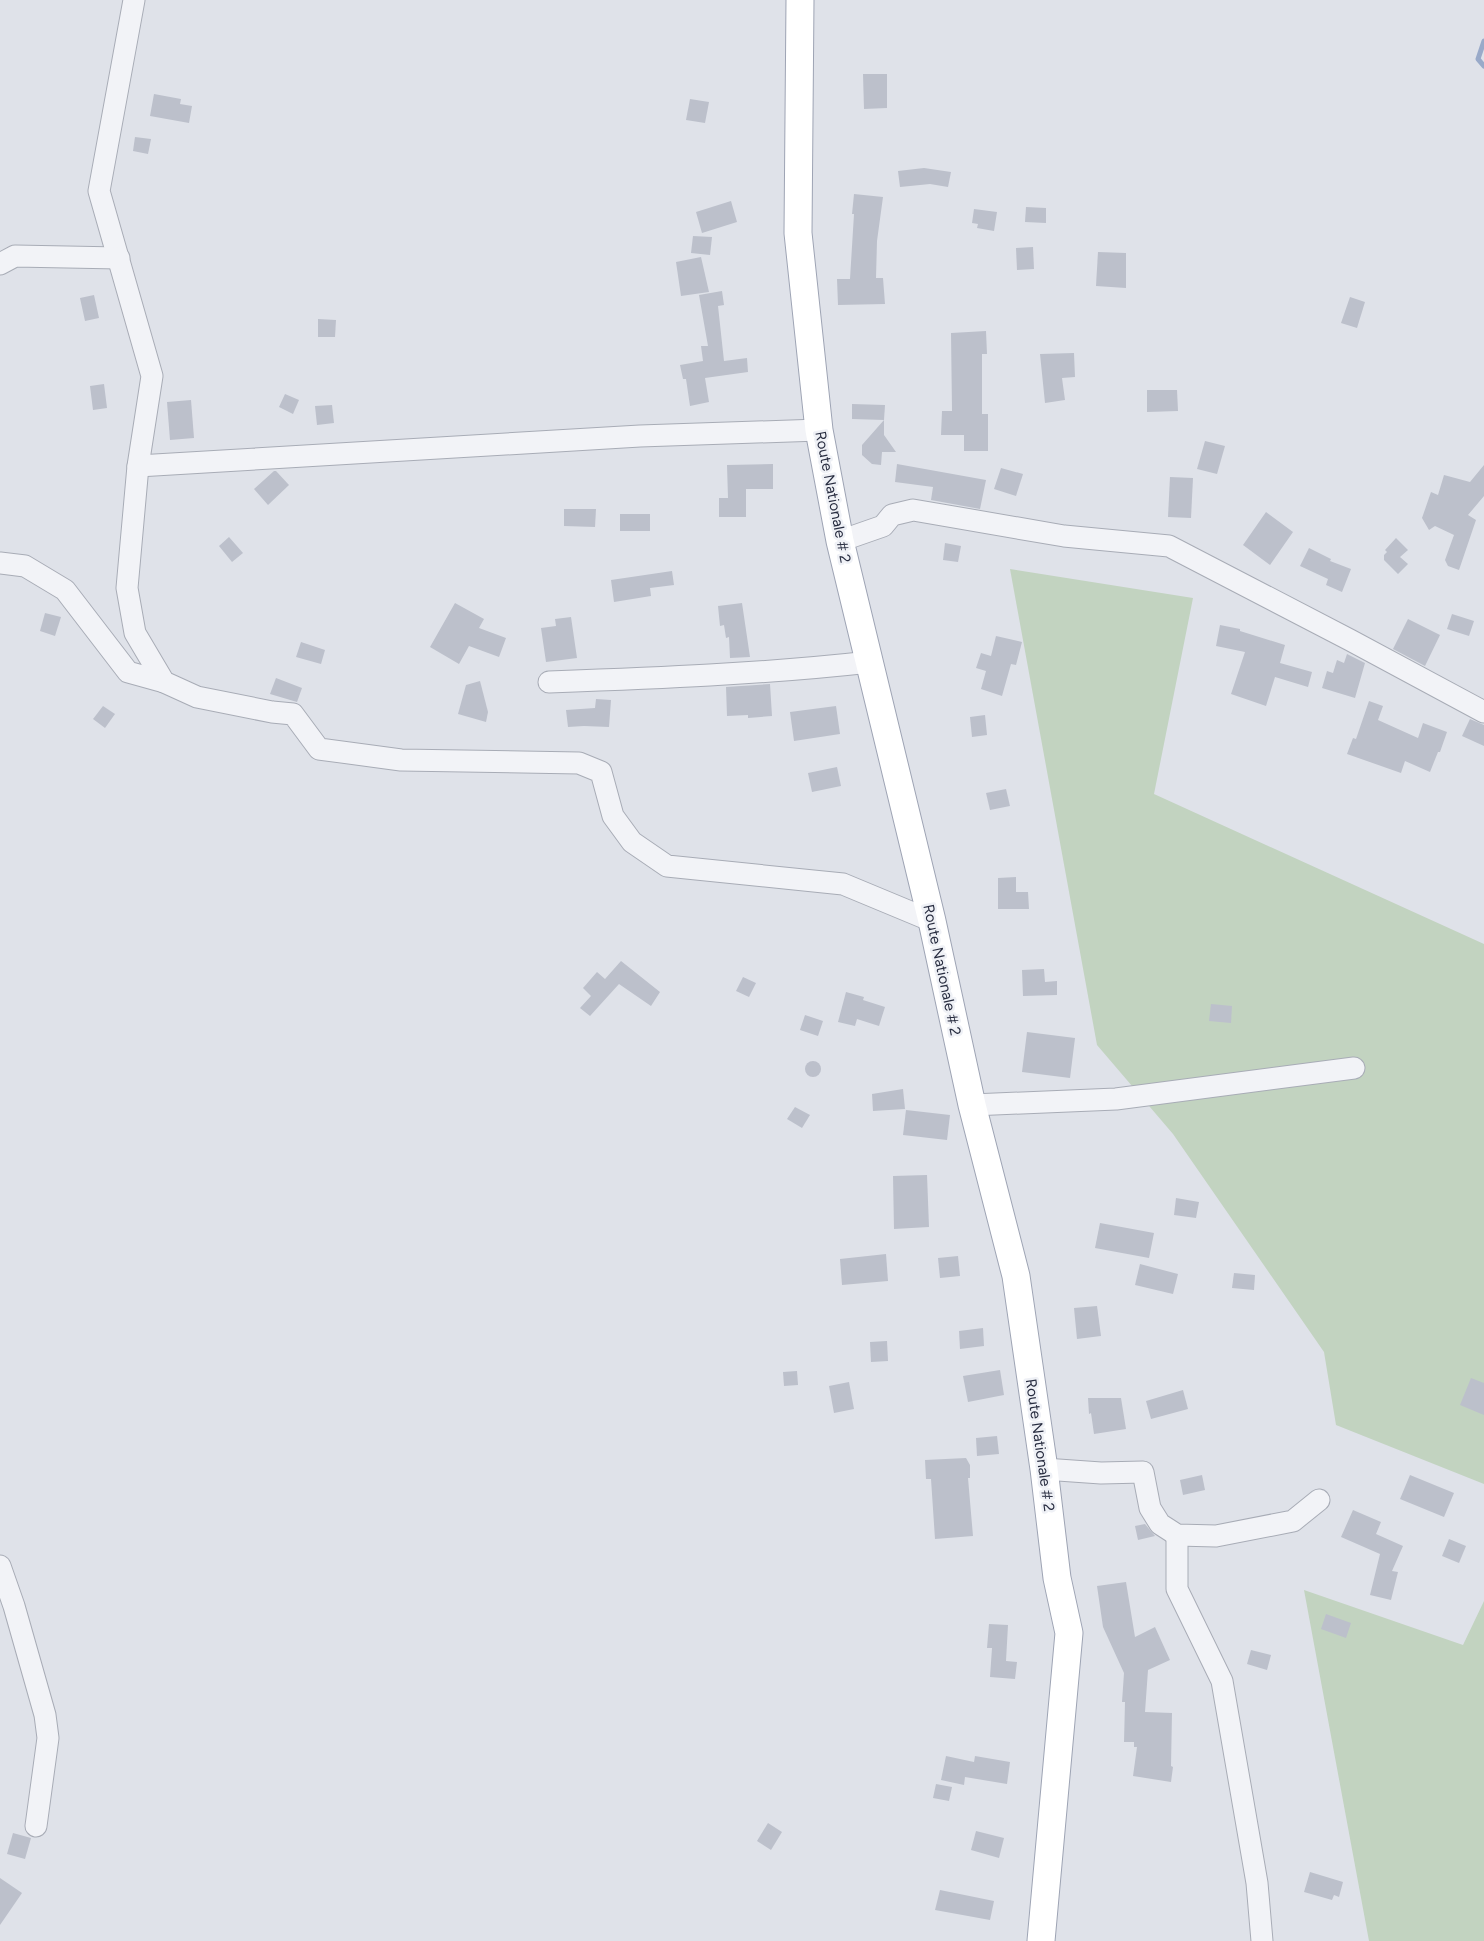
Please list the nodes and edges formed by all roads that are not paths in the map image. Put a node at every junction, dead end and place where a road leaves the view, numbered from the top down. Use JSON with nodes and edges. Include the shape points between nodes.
{"nodes":[{"id":1,"x":134,"y":0,"type":"edge"},
{"id":2,"x":800,"y":0,"type":"edge"},
{"id":3,"x":119,"y":258,"type":"junction"},
{"id":4,"x":0,"y":264,"type":"edge"},
{"id":5,"x":819,"y":430,"type":"junction"},
{"id":6,"x":138,"y":466,"type":"junction"},
{"id":7,"x":840,"y":541,"type":"junction"},
{"id":8,"x":0,"y":563,"type":"edge"},
{"id":9,"x":870,"y":662,"type":"junction"},
{"id":10,"x":164,"y":682,"type":"junction"},
{"id":11,"x":549,"y":682,"type":"dead end"},
{"id":12,"x":1484,"y":712,"type":"edge"},
{"id":13,"x":932,"y":921,"type":"junction"},
{"id":14,"x":1354,"y":1068,"type":"dead end"},
{"id":15,"x":972,"y":1105,"type":"junction"},
{"id":16,"x":1044,"y":1468,"type":"junction"},
{"id":17,"x":1319,"y":1500,"type":"dead end"},
{"id":18,"x":1177,"y":1535,"type":"junction"},
{"id":19,"x":0,"y":1566,"type":"edge"},
{"id":20,"x":36,"y":1826,"type":"dead end"},
{"id":21,"x":1041,"y":1941,"type":"edge"},
{"id":22,"x":1262,"y":1941,"type":"edge"}],
"edges":[{"from":1,"to":3,"type":"street","via":[[99,191]]},
{"from":2,"to":5,"type":"main road","name":"Route Nationale # 2","via":[[798,233]]},
{"from":3,"to":4,"type":"street","via":[[15,256]]},
{"from":3,"to":6,"type":"street","via":[[152,376]]},
{"from":5,"to":6,"type":"street","via":[[640,436]]},
{"from":5,"to":7,"type":"main road","name":"Route Nationale # 2"},
{"from":6,"to":10,"type":"street","via":[[127,588],[135,633]]},
{"from":7,"to":9,"type":"main road","name":"Route Nationale # 2"},
{"from":7,"to":12,"type":"street","via":[[883,526],[892,515],[913,510],[1064,536],[1169,546]]},
{"from":8,"to":10,"type":"street","via":[[25,566],[66,590],[128,672]]},
{"from":9,"to":11,"type":"street","via":[[728,675]]},
{"from":9,"to":13,"type":"main road","name":"Route Nationale # 2"},
{"from":10,"to":13,"type":"street","via":[[197,698],[293,714],[319,749],[401,760],[579,763],[601,772],[613,816],[632,842],[667,866],[843,884]]},
{"from":13,"to":15,"type":"main road","name":"Route Nationale # 2"},
{"from":14,"to":15,"type":"street","via":[[1116,1099]]},
{"from":15,"to":16,"type":"main road","name":"Route Nationale # 2","via":[[1016,1276]]},
{"from":16,"to":18,"type":"street","via":[[1143,1472],[1150,1508],[1160,1524]]},
{"from":16,"to":21,"type":"main road","name":"Route Nationale # 2","via":[[1057,1578],[1069,1634]]},
{"from":17,"to":18,"type":"street","via":[[1293,1521],[1216,1536]]},
{"from":18,"to":22,"type":"street","via":[[1177,1589],[1222,1681],[1257,1883]]},
{"from":19,"to":20,"type":"street","via":[[45,1715],[48,1738]]}]}
